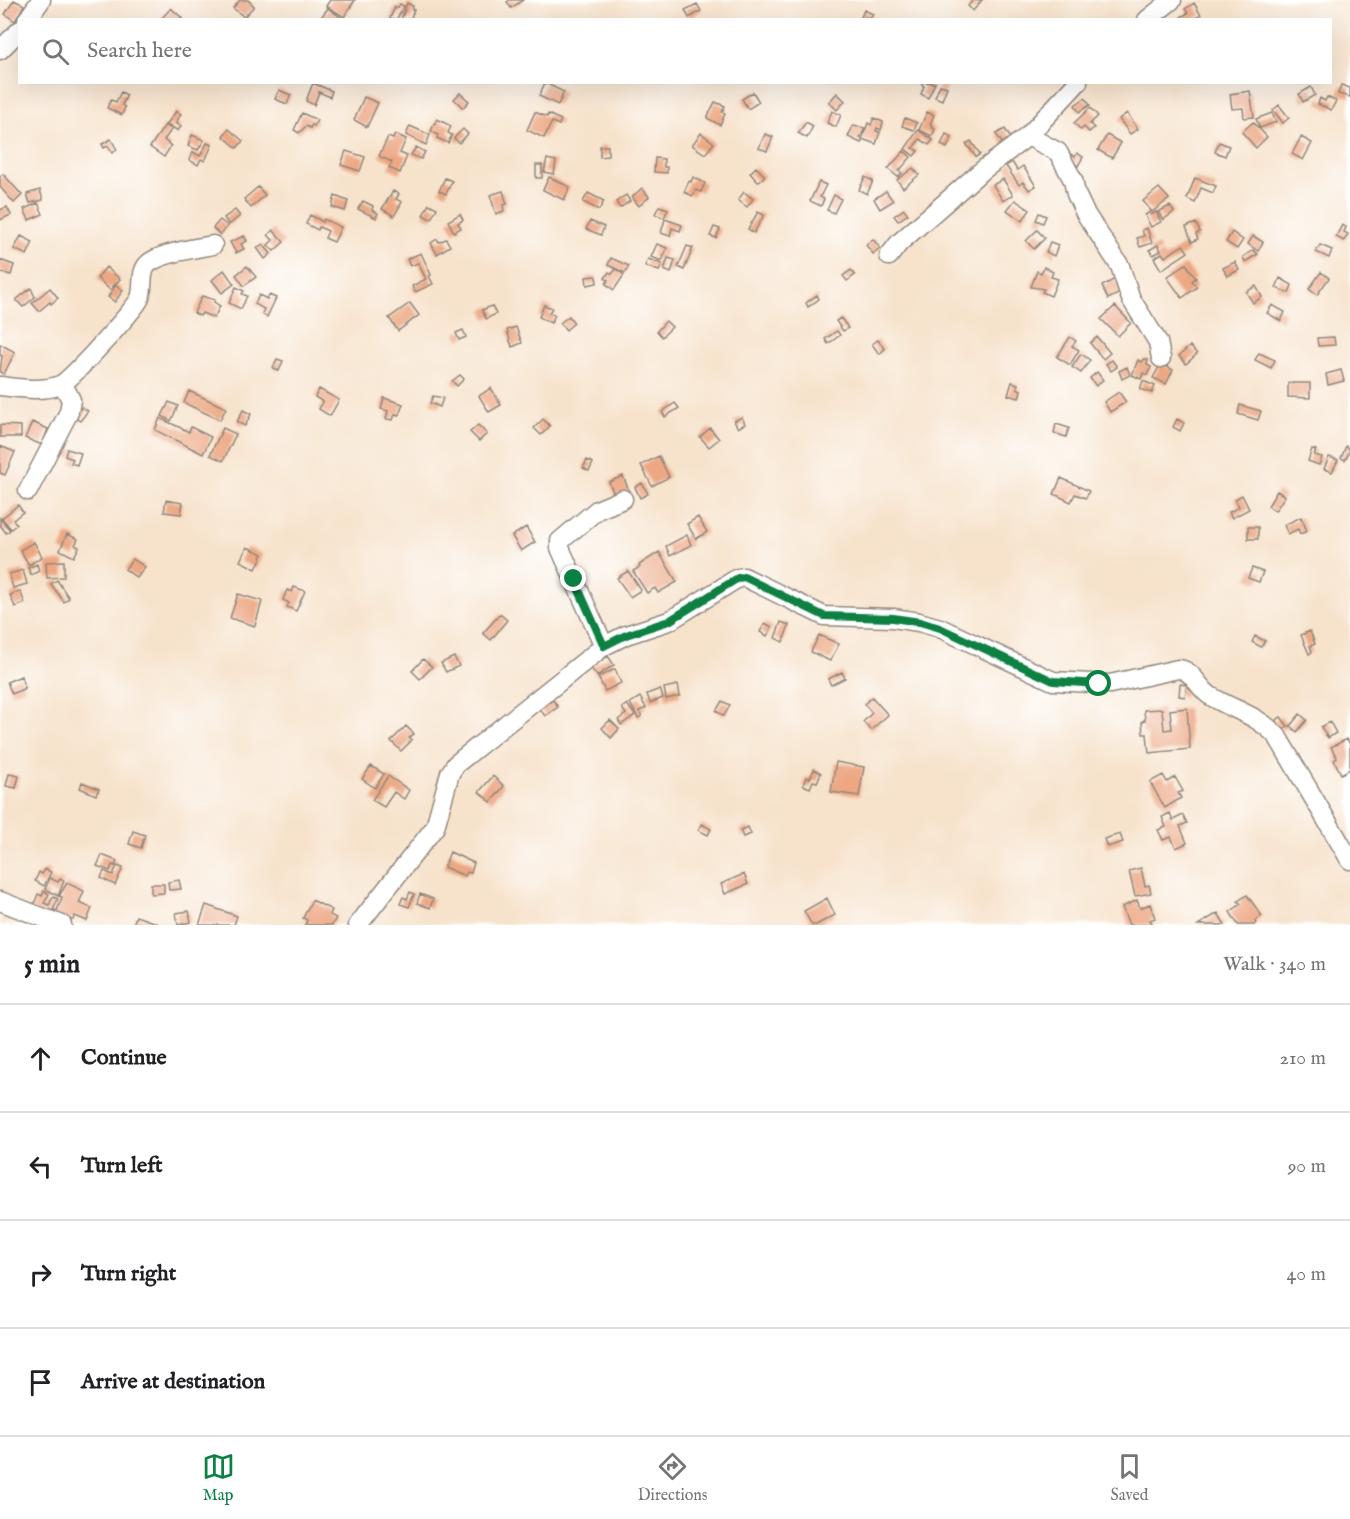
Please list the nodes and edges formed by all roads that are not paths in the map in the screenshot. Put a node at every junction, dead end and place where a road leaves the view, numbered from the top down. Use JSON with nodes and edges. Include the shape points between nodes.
{"nodes":[{"id":1,"x":40,"y":0,"type":"edge"},
{"id":2,"x":1172,"y":0,"type":"edge"},
{"id":3,"x":28,"y":18,"type":"edge"},
{"id":4,"x":1150,"y":18,"type":"edge"},
{"id":5,"x":18,"y":32,"type":"edge"},
{"id":6,"x":0,"y":50,"type":"edge"},
{"id":7,"x":1075,"y":84,"type":"edge"},
{"id":8,"x":1028,"y":136,"type":"junction"},
{"id":9,"x":213,"y":245,"type":"dead end"},
{"id":10,"x":889,"y":256,"type":"dead end"},
{"id":11,"x":1161,"y":358,"type":"dead end"},
{"id":12,"x":63,"y":384,"type":"junction"},
{"id":13,"x":0,"y":386,"type":"edge"},
{"id":14,"x":28,"y":491,"type":"dead end"},
{"id":15,"x":623,"y":499,"type":"dead end"},
{"id":16,"x":604,"y":646,"type":"junction"},
{"id":17,"x":1350,"y":860,"type":"edge"},
{"id":18,"x":0,"y":901,"type":"edge"},
{"id":19,"x":62,"y":925,"type":"edge"},
{"id":20,"x":358,"y":925,"type":"edge"}],
"edges":[{"from":1,"to":3,"type":"street"},
{"from":2,"to":4,"type":"street"},
{"from":5,"to":6,"type":"street"},
{"from":7,"to":8,"type":"street"},
{"from":8,"to":10,"type":"street","via":[[979,173]]},
{"from":8,"to":11,"type":"street","via":[[1058,152],[1085,213],[1120,266],[1131,298],[1158,342]]},
{"from":9,"to":12,"type":"street","via":[[165,255],[146,266],[139,299]]},
{"from":12,"to":13,"type":"street","via":[[36,388]]},
{"from":12,"to":14,"type":"street","via":[[71,400],[69,412]]},
{"from":15,"to":16,"type":"street","via":[[590,515],[560,541]]},
{"from":16,"to":17,"type":"street","via":[[669,621],[744,577],[824,616],[893,618],[940,628],[1053,681],[1110,684],[1182,669],[1209,695],[1258,719],[1278,736]]},
{"from":16,"to":20,"type":"street","via":[[456,764],[446,784],[435,827]]},
{"from":18,"to":19,"type":"street"}]}
